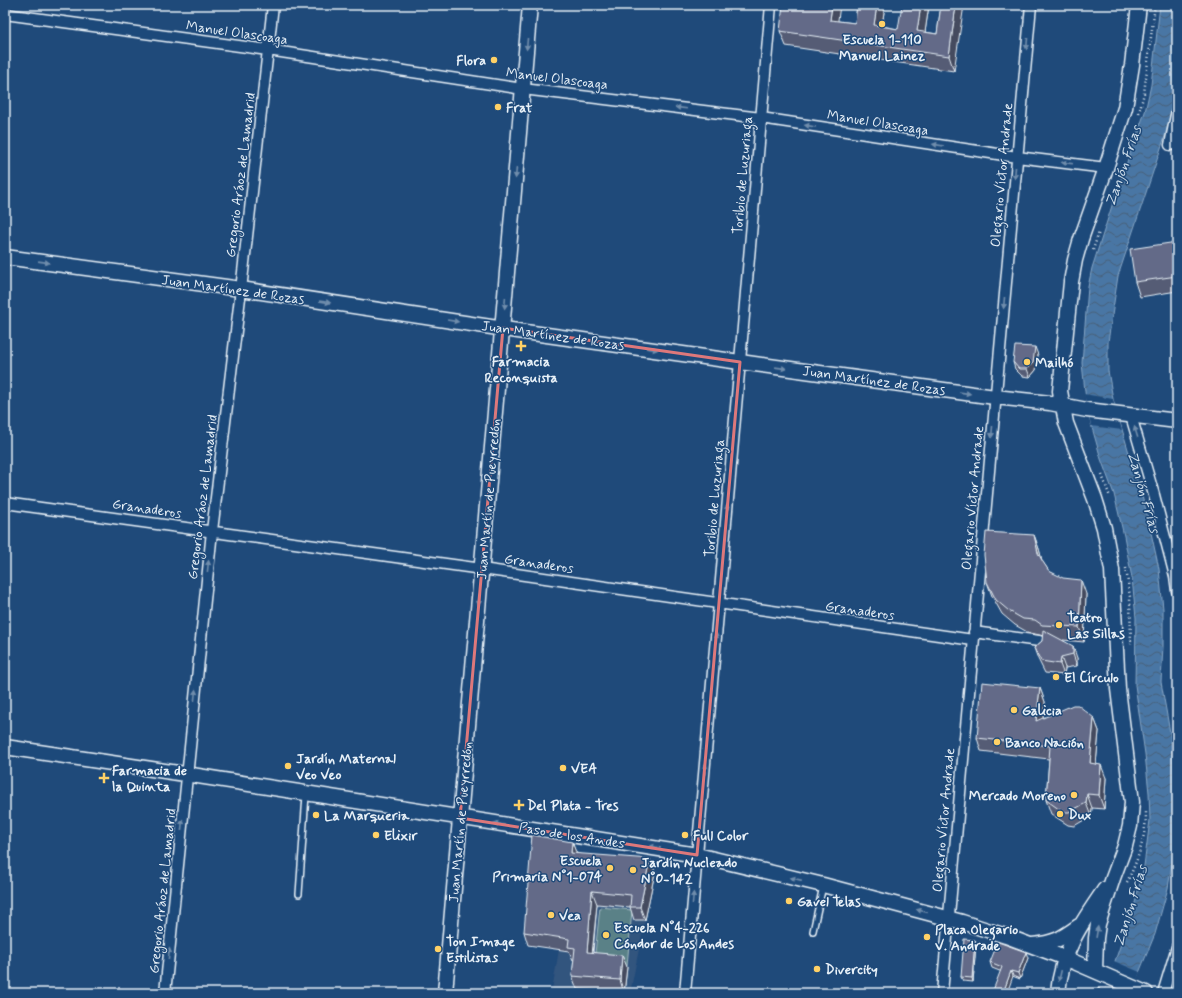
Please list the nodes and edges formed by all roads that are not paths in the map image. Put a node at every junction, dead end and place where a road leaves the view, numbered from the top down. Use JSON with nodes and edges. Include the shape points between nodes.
{"nodes":[{"id":1,"x":273,"y":5,"type":"edge"},
{"id":2,"x":530,"y":5,"type":"edge"},
{"id":3,"x":771,"y":5,"type":"edge"},
{"id":4,"x":1030,"y":5,"type":"edge"},
{"id":5,"x":1139,"y":5,"type":"edge"},
{"id":6,"x":5,"y":14,"type":"edge"},
{"id":7,"x":268,"y":50,"type":"junction"},
{"id":8,"x":523,"y":89,"type":"junction"},
{"id":9,"x":1177,"y":110,"type":"edge"},
{"id":10,"x":761,"y":118,"type":"junction"},
{"id":11,"x":1174,"y":144,"type":"edge"},
{"id":12,"x":1017,"y":156,"type":"junction"},
{"id":13,"x":1106,"y":168,"type":"junction"},
{"id":14,"x":5,"y":257,"type":"edge"},
{"id":15,"x":241,"y":289,"type":"junction"},
{"id":16,"x":503,"y":328,"type":"junction"},
{"id":17,"x":740,"y":362,"type":"junction"},
{"id":18,"x":995,"y":397,"type":"junction"},
{"id":19,"x":1062,"y":405,"type":"junction"},
{"id":20,"x":1124,"y":415,"type":"junction"},
{"id":21,"x":1177,"y":422,"type":"edge"},
{"id":22,"x":5,"y":503,"type":"edge"},
{"id":23,"x":212,"y":531,"type":"junction"},
{"id":24,"x":482,"y":569,"type":"junction"},
{"id":25,"x":1177,"y":591,"type":"edge"},
{"id":26,"x":719,"y":604,"type":"junction"},
{"id":27,"x":974,"y":636,"type":"junction"},
{"id":28,"x":1039,"y":641,"type":"edge"},
{"id":29,"x":5,"y":747,"type":"edge"},
{"id":30,"x":187,"y":774,"type":"junction"},
{"id":31,"x":307,"y":793,"type":"junction"},
{"id":32,"x":460,"y":818,"type":"junction"},
{"id":33,"x":697,"y":855,"type":"junction"},
{"id":34,"x":1112,"y":878,"type":"junction"},
{"id":35,"x":823,"y":885,"type":"junction"},
{"id":36,"x":299,"y":894,"type":"dead end"},
{"id":37,"x":948,"y":918,"type":"junction"},
{"id":38,"x":1079,"y":926,"type":"junction"},
{"id":39,"x":813,"y":931,"type":"dead end"},
{"id":40,"x":1028,"y":945,"type":"junction"},
{"id":41,"x":1177,"y":947,"type":"edge"},
{"id":42,"x":1065,"y":958,"type":"junction"},
{"id":43,"x":1095,"y":971,"type":"junction"},
{"id":44,"x":1140,"y":990,"type":"edge"},
{"id":45,"x":166,"y":993,"type":"edge"},
{"id":46,"x":445,"y":993,"type":"edge"},
{"id":47,"x":685,"y":993,"type":"edge"},
{"id":48,"x":942,"y":993,"type":"edge"},
{"id":49,"x":1058,"y":993,"type":"edge"},
{"id":50,"x":1162,"y":993,"type":"edge"}],
"edges":[{"from":1,"to":7,"type":"street","name":"Gregorio Aráoz de Lamadrid"},
{"from":2,"to":8,"type":"street","name":"Juan Martín de Pueyrredón","one_way":true},
{"from":3,"to":10,"type":"street","name":"Toribio de Luzuriaga"},
{"from":4,"to":12,"type":"street","name":"Olegario Víctor Andrade","one_way":true},
{"from":5,"to":13,"type":"street","via":[[1125,108]]},
{"from":6,"to":7,"type":"street","name":"Manuel Olascoaga"},
{"from":7,"to":8,"type":"street","name":"Manuel Olascoaga"},
{"from":7,"to":15,"type":"street","name":"Gregorio Aráoz de Lamadrid"},
{"from":10,"to":8,"type":"street","name":"Manuel Olascoaga","one_way":true},
{"from":8,"to":16,"type":"street","name":"Juan Martín de Pueyrredón","one_way":true},
{"from":9,"to":11,"type":"street"},
{"from":12,"to":10,"type":"street","name":"Manuel Olascoaga","one_way":true},
{"from":10,"to":17,"type":"street","name":"Toribio de Luzuriaga"},
{"from":13,"to":12,"type":"street","name":"Manuel Olascoaga","one_way":true},
{"from":12,"to":18,"type":"street","name":"Olegario Víctor Andrade","one_way":true},
{"from":13,"to":19,"type":"street","via":[[1081,239],[1072,275],[1060,387]]},
{"from":14,"to":15,"type":"street","name":"Juan Martínez de Rozas","one_way":true},
{"from":15,"to":16,"type":"street","name":"Juan Martínez de Rozas","one_way":true},
{"from":15,"to":23,"type":"street","name":"Gregorio Aráoz de Lamadrid"},
{"from":16,"to":17,"type":"street","name":"Juan Martínez de Rozas","one_way":true},
{"from":16,"to":24,"type":"street","name":"Juan Martín de Pueyrredón"},
{"from":17,"to":18,"type":"street","name":"Juan Martínez de Rozas","one_way":true},
{"from":26,"to":17,"type":"street","name":"Toribio de Luzuriaga","one_way":true},
{"from":18,"to":19,"type":"street","name":"Juan Martínez de Rozas"},
{"from":18,"to":27,"type":"street","name":"Olegario Víctor Andrade","one_way":true},
{"from":19,"to":20,"type":"street","name":"Juan Martínez de Rozas"},
{"from":19,"to":34,"type":"street","via":[[1066,423],[1104,528],[1112,570],[1118,689],[1132,816],[1121,857]]},
{"from":20,"to":21,"type":"street","name":"Juan Martínez de Rozas"},
{"from":25,"to":20,"type":"street","one_way":true,"via":[[1156,502]]},
{"from":22,"to":23,"type":"street","name":"Granaderos"},
{"from":23,"to":24,"type":"street","name":"Granaderos"},
{"from":30,"to":23,"type":"street","name":"Gregorio Aráoz de Lamadrid","one_way":true},
{"from":24,"to":26,"type":"street","name":"Granaderos"},
{"from":24,"to":32,"type":"street","name":"Juan Martín de Pueyrredón","one_way":true},
{"from":26,"to":27,"type":"street","name":"Granaderos"},
{"from":33,"to":26,"type":"street","name":"Toribio de Luzuriaga","one_way":true},
{"from":27,"to":28,"type":"street","name":"Granaderos"},
{"from":27,"to":37,"type":"street","name":"Olegario Víctor Andrade"},
{"from":29,"to":30,"type":"street","name":"Paso de los Andes"},
{"from":30,"to":31,"type":"street","name":"Paso de los Andes"},
{"from":45,"to":30,"type":"street","name":"Gregorio Aráoz de Lamadrid","one_way":true},
{"from":31,"to":32,"type":"street","name":"Paso de los Andes"},
{"from":31,"to":36,"type":"lane"},
{"from":33,"to":32,"type":"street","name":"Paso de los Andes","one_way":true},
{"from":32,"to":46,"type":"street","name":"Juan Martín de Pueyrredón"},
{"from":35,"to":33,"type":"street","name":"Paso de los Andes","one_way":true},
{"from":47,"to":33,"type":"street","name":"Toribio de Luzuriaga","one_way":true},
{"from":34,"to":38,"type":"street"},
{"from":43,"to":34,"type":"street","one_way":true,"via":[[1098,924]]},
{"from":37,"to":35,"type":"street","name":"Paso de los Andes","one_way":true},
{"from":35,"to":39,"type":"lane"},
{"from":37,"to":40,"type":"street","name":"Paso de los Andes"},
{"from":37,"to":48,"type":"street","name":"Olegario Víctor Andrade"},
{"from":38,"to":40,"type":"street","via":[[1059,940],[1047,944]]},
{"from":38,"to":42,"type":"street"},
{"from":40,"to":42,"type":"street","name":"Paso de los Andes"},
{"from":41,"to":50,"type":"street"},
{"from":42,"to":43,"type":"street","name":"Paso de los Andes"},
{"from":42,"to":49,"type":"street","one_way":true},
{"from":43,"to":44,"type":"street","name":"Paso de los Andes"}]}
